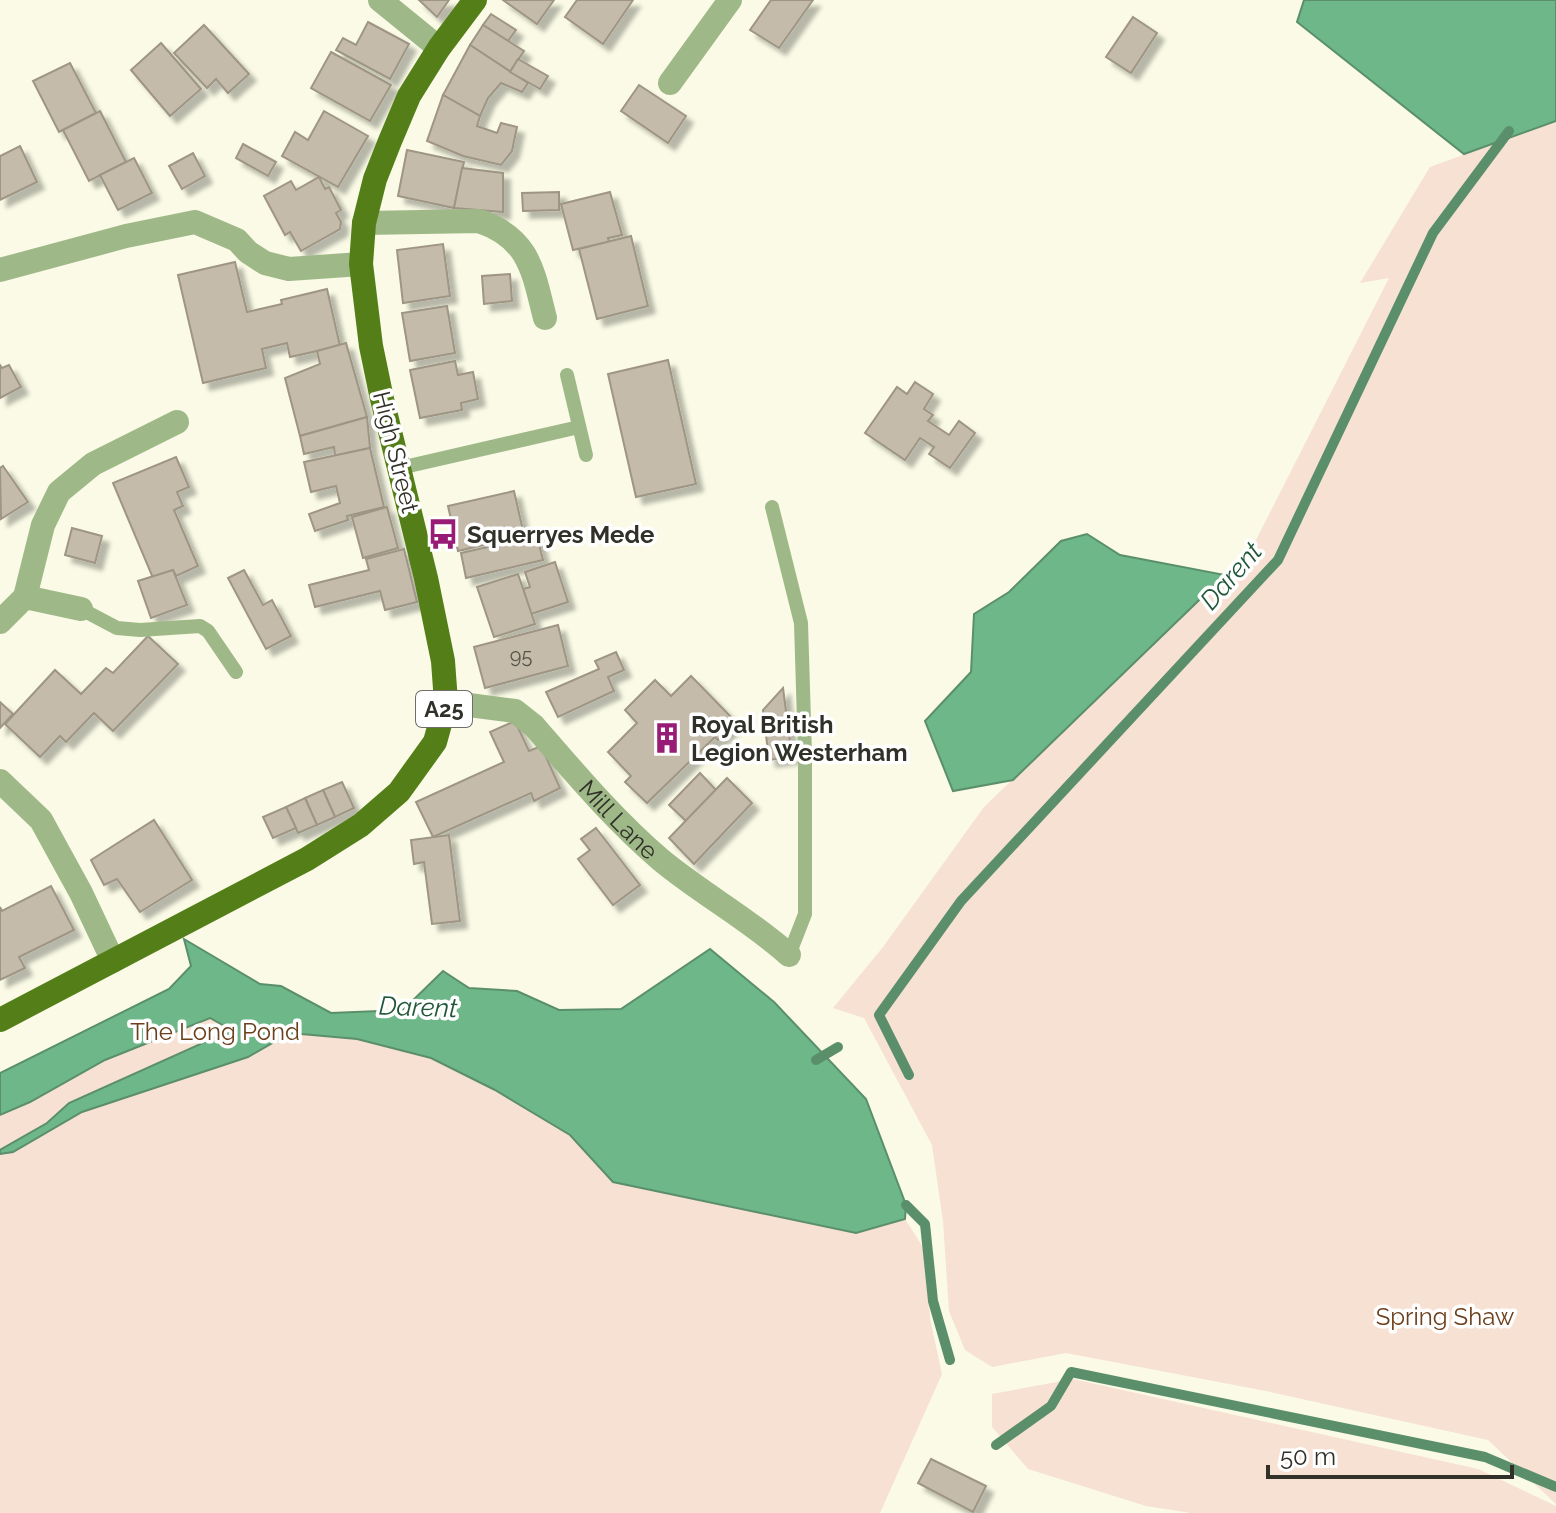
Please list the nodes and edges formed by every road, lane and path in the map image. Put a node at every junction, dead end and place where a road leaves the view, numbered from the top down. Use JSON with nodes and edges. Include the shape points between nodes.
{"nodes":[{"id":1,"x":380,"y":0,"type":"edge"},
{"id":2,"x":475,"y":0,"type":"edge"},
{"id":3,"x":730,"y":0,"type":"edge"},
{"id":4,"x":439,"y":48,"type":"junction"},
{"id":5,"x":670,"y":83,"type":"dead end"},
{"id":6,"x":364,"y":223,"type":"junction"},
{"id":7,"x":361,"y":264,"type":"junction"},
{"id":8,"x":0,"y":270,"type":"edge"},
{"id":9,"x":545,"y":318,"type":"dead end"},
{"id":10,"x":567,"y":375,"type":"dead end"},
{"id":11,"x":177,"y":422,"type":"dead end"},
{"id":12,"x":579,"y":427,"type":"junction"},
{"id":13,"x":586,"y":455,"type":"dead end"},
{"id":14,"x":400,"y":468,"type":"junction"},
{"id":15,"x":772,"y":507,"type":"dead end"},
{"id":16,"x":25,"y":597,"type":"junction"},
{"id":17,"x":81,"y":609,"type":"joint"},
{"id":18,"x":0,"y":622,"type":"edge"},
{"id":19,"x":236,"y":672,"type":"dead end"},
{"id":20,"x":446,"y":702,"type":"junction"},
{"id":21,"x":0,"y":781,"type":"edge"},
{"id":22,"x":789,"y":955,"type":"joint"},
{"id":23,"x":113,"y":961,"type":"junction"},
{"id":24,"x":0,"y":1020,"type":"edge"}],
"edges":[{"from":1,"to":4,"type":"street"},
{"from":2,"to":4,"type":"main road","name":"High Street","number":"A25"},
{"from":3,"to":5,"type":"street"},
{"from":4,"to":6,"type":"main road","name":"High Street","number":"A25","via":[[409,96],[375,179]]},
{"from":6,"to":7,"type":"main road","name":"High Street","number":"A25"},
{"from":6,"to":9,"type":"street","via":[[479,221],[495,227],[531,261]]},
{"from":7,"to":8,"type":"street","via":[[289,269],[265,263],[237,240],[195,222]]},
{"from":7,"to":14,"type":"main road","name":"High Street","number":"A25","via":[[371,346]]},
{"from":10,"to":12,"type":"lane"},
{"from":11,"to":16,"type":"street","via":[[93,464],[59,492],[43,525]]},
{"from":12,"to":13,"type":"lane"},
{"from":12,"to":14,"type":"lane"},
{"from":14,"to":20,"type":"main road","name":"High Street","number":"A25","via":[[443,661]]},
{"from":15,"to":22,"type":"lane","via":[[801,623],[805,914]]},
{"from":16,"to":17,"type":"street"},
{"from":16,"to":18,"type":"street"},
{"from":17,"to":19,"type":"lane","via":[[117,628],[200,626]]},
{"from":20,"to":22,"type":"street","name":"Mill Lane","via":[[515,711],[634,836]]},
{"from":20,"to":23,"type":"main road","name":"High Street","number":"A25","via":[[435,742],[421,764],[361,825]]},
{"from":21,"to":23,"type":"street","via":[[41,820]]},
{"from":23,"to":24,"type":"main road","name":"High Street","number":"A25"}]}
